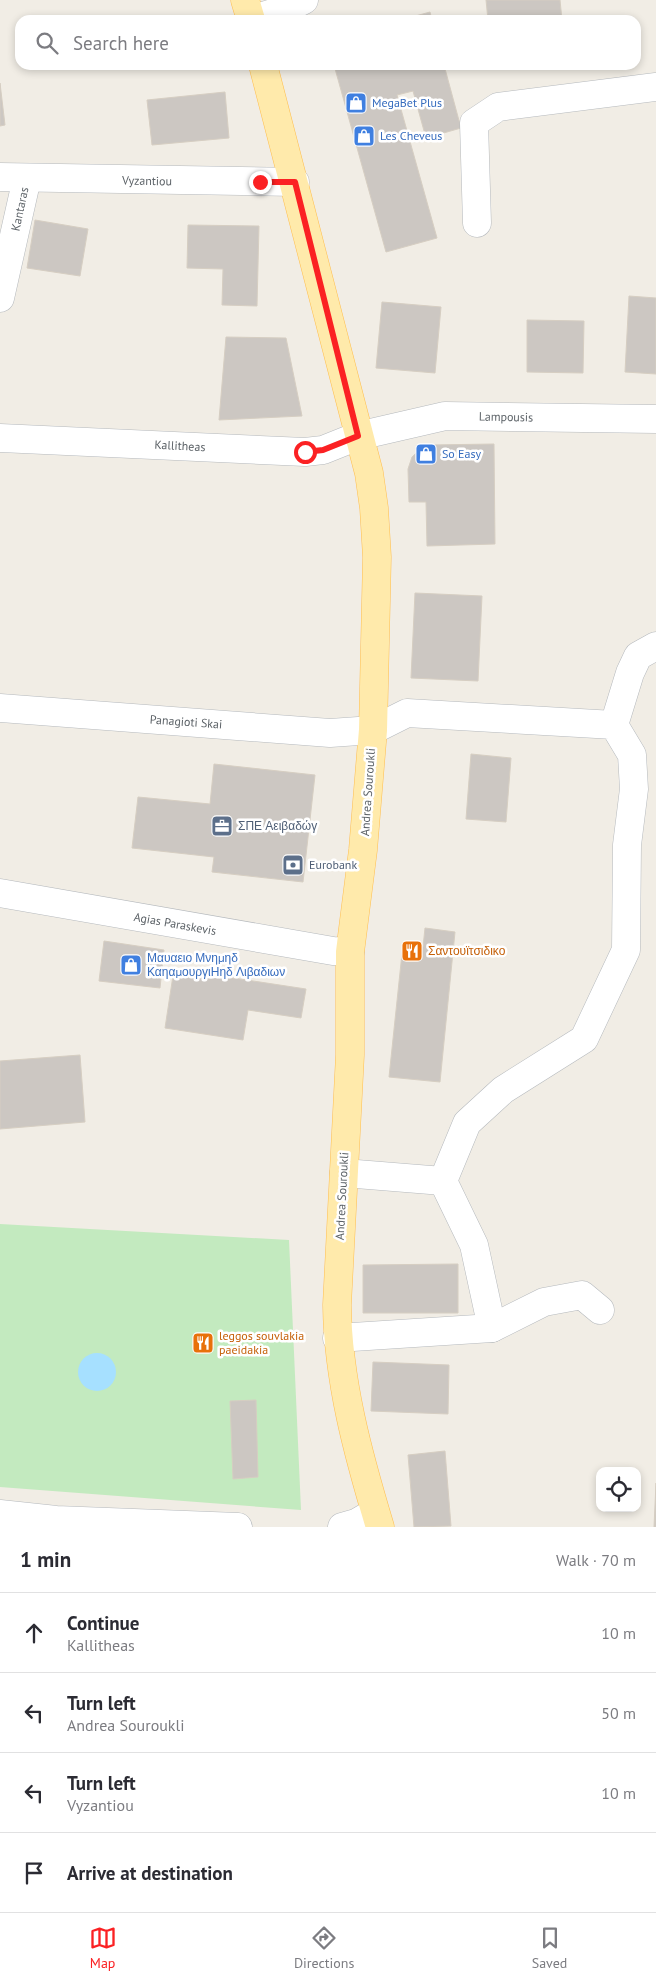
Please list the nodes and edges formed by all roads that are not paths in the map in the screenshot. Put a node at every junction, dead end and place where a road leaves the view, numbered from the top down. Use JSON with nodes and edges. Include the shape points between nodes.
{"nodes":[{"id":1,"x":245,"y":0,"type":"edge"},
{"id":2,"x":304,"y":0,"type":"edge"},
{"id":3,"x":250,"y":15,"type":"edge"},
{"id":4,"x":266,"y":15,"type":"edge"},
{"id":5,"x":264,"y":70,"type":"edge"},
{"id":6,"x":656,"y":87,"type":"edge"},
{"id":7,"x":0,"y":178,"type":"edge"},
{"id":8,"x":27,"y":178,"type":"junction"},
{"id":9,"x":295,"y":182,"type":"junction"},
{"id":10,"x":477,"y":223,"type":"dead end"},
{"id":11,"x":0,"y":298,"type":"edge"},
{"id":12,"x":656,"y":419,"type":"edge"},
{"id":13,"x":358,"y":436,"type":"junction"},
{"id":14,"x":0,"y":438,"type":"edge"},
{"id":15,"x":656,"y":646,"type":"edge"},
{"id":16,"x":0,"y":708,"type":"edge"},
{"id":17,"x":614,"y":725,"type":"junction"},
{"id":18,"x":373,"y":730,"type":"junction"},
{"id":19,"x":0,"y":893,"type":"edge"},
{"id":20,"x":350,"y":952,"type":"junction"},
{"id":21,"x":344,"y":1173,"type":"junction"},
{"id":22,"x":443,"y":1181,"type":"junction"},
{"id":23,"x":600,"y":1310,"type":"dead end"},
{"id":24,"x":492,"y":1328,"type":"junction"},
{"id":25,"x":337,"y":1338,"type":"junction"},
{"id":26,"x":0,"y":1514,"type":"edge"},
{"id":27,"x":377,"y":1519,"type":"edge"},
{"id":28,"x":55,"y":1523,"type":"edge"},
{"id":29,"x":238,"y":1527,"type":"edge"},
{"id":30,"x":342,"y":1527,"type":"edge"}],
"edges":[{"from":1,"to":3,"type":"main road"},
{"from":2,"to":4,"type":"street"},
{"from":5,"to":9,"type":"main road","name":"Andrea Souroukli"},
{"from":6,"to":10,"type":"street","via":[[498,107],[474,123]]},
{"from":7,"to":8,"type":"street","name":"Vyzantiou"},
{"from":8,"to":9,"type":"street","name":"Vyzantiou"},
{"from":8,"to":11,"type":"street","name":"Kantaras"},
{"from":9,"to":13,"type":"main road","name":"Andrea Souroukli"},
{"from":12,"to":13,"type":"street","name":"Lampousis","via":[[445,416]]},
{"from":13,"to":14,"type":"street","name":"Kallitheas","via":[[323,450],[305,452]]},
{"from":13,"to":18,"type":"main road","name":"Andrea Souroukli","via":[[369,473],[377,557]]},
{"from":15,"to":17,"type":"street","via":[[638,656]]},
{"from":16,"to":18,"type":"street","name":"Panagioti Skai","via":[[330,733]]},
{"from":17,"to":18,"type":"street","via":[[407,713]]},
{"from":17,"to":22,"type":"street","via":[[632,755],[634,789],[627,844],[626,950],[584,1039],[503,1090],[467,1123]]},
{"from":18,"to":20,"type":"main road","name":"Andrea Souroukli"},
{"from":19,"to":20,"type":"street","name":"Agias Paraskevis","via":[[333,952]]},
{"from":20,"to":21,"type":"main road","name":"Andrea Souroukli","via":[[350,1055]]},
{"from":21,"to":22,"type":"street"},
{"from":21,"to":25,"type":"main road","name":"Andrea Souroukli"},
{"from":22,"to":24,"type":"street","via":[[474,1245]]},
{"from":23,"to":24,"type":"street","via":[[582,1295],[544,1302]]},
{"from":24,"to":25,"type":"street"},
{"from":25,"to":27,"type":"main road","name":"Andrea Souroukli","via":[[351,1419]]},
{"from":26,"to":28,"type":"street"},
{"from":27,"to":30,"type":"street"},
{"from":28,"to":29,"type":"street"}]}
